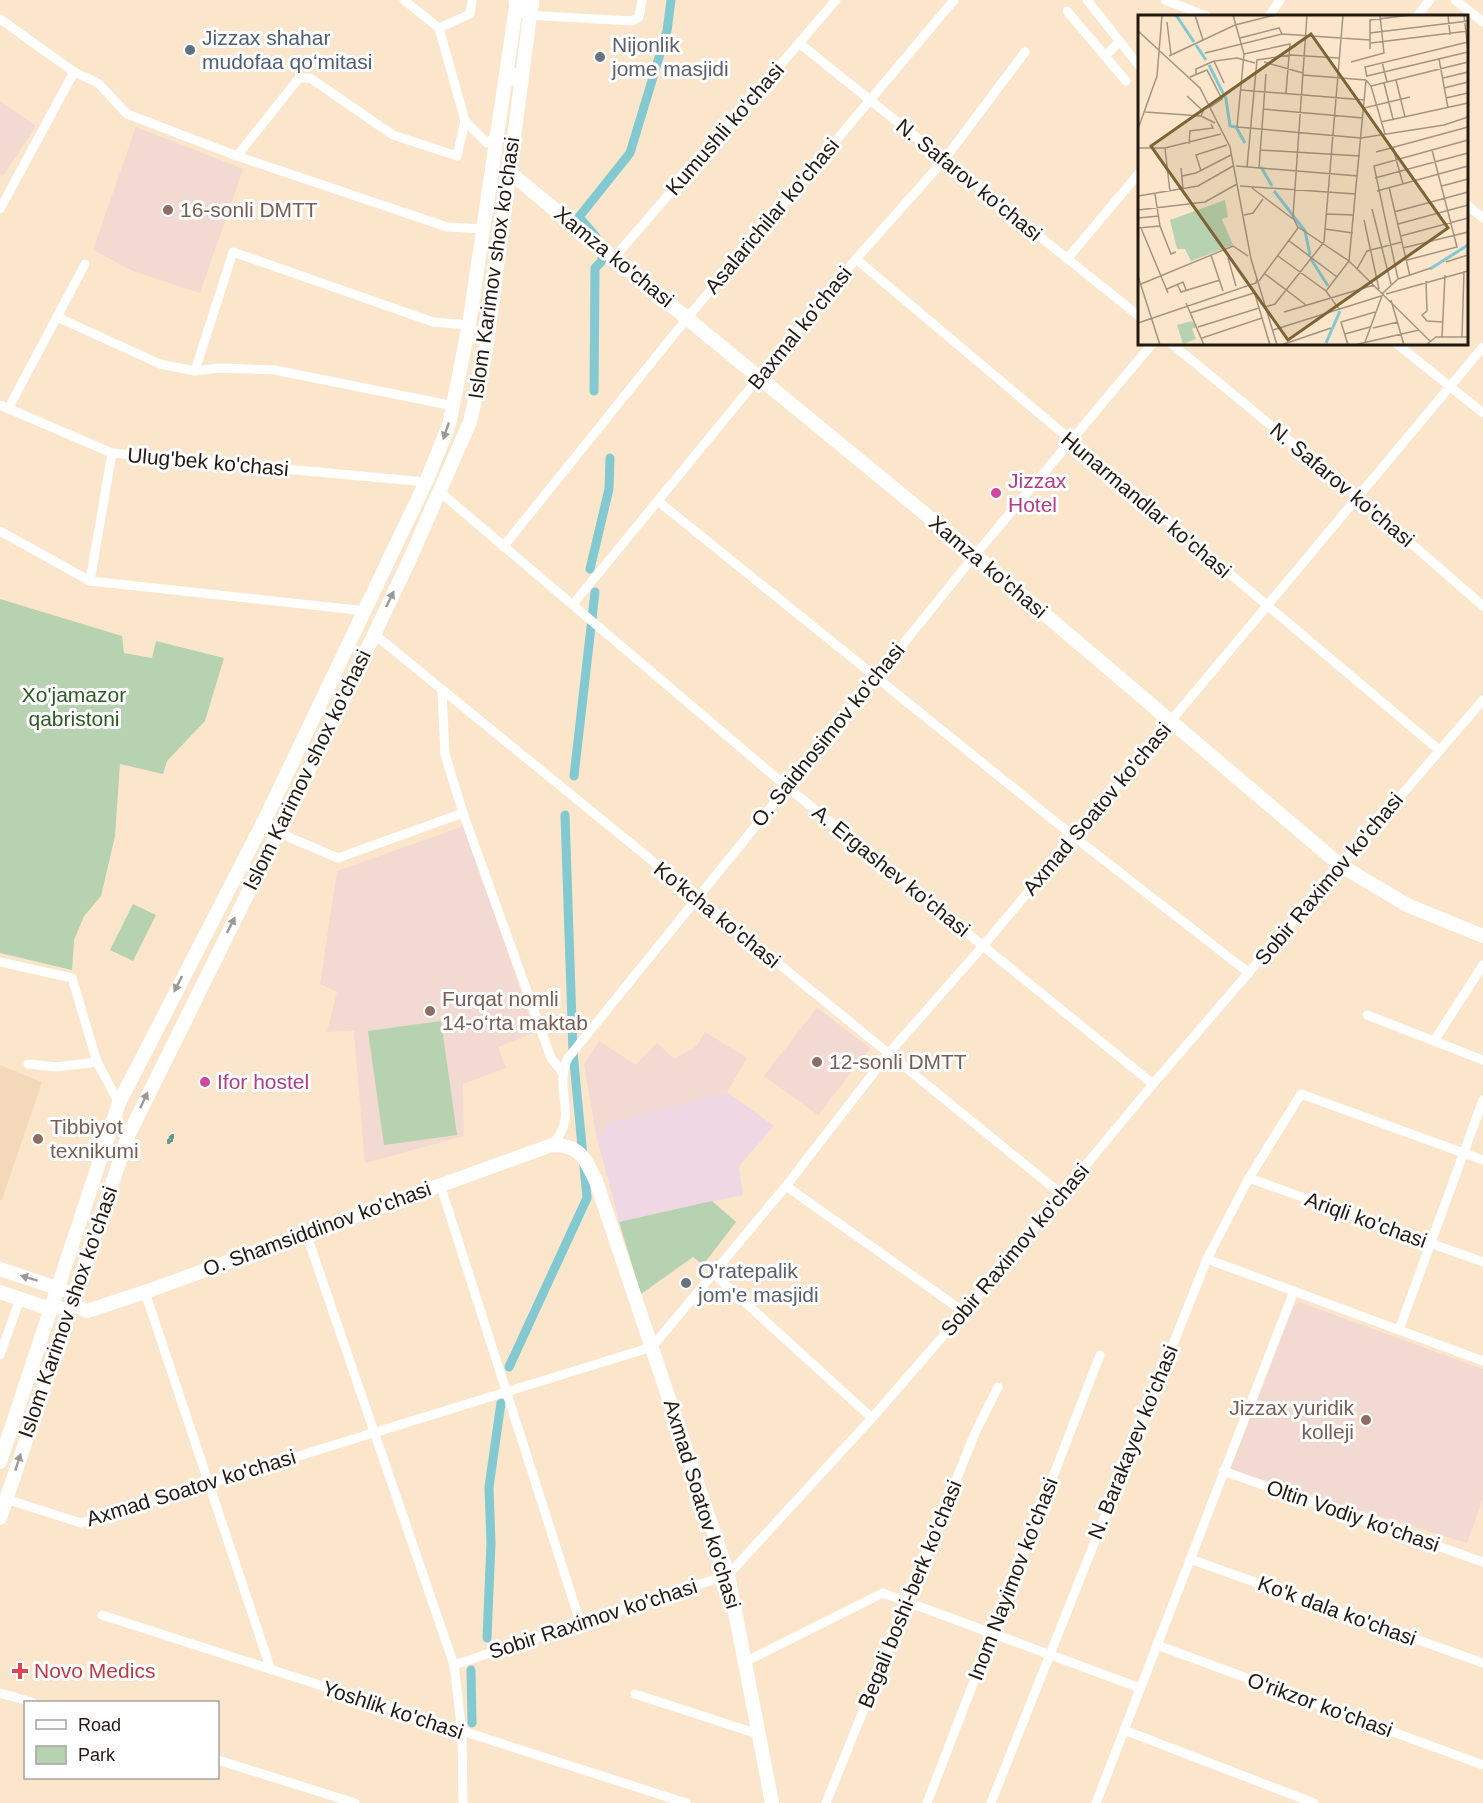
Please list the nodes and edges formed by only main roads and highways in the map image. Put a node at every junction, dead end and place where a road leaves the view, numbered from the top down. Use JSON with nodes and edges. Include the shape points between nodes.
{"nodes":[{"id":1,"x":524,"y":6,"type":"edge"},
{"id":2,"x":513,"y":82,"type":"junction"},
{"id":3,"x":509,"y":172,"type":"junction"},
{"id":4,"x":266,"y":817,"type":"junction"},
{"id":5,"x":281,"y":829,"type":"junction"},
{"id":6,"x":228,"y":888,"type":"junction"},
{"id":7,"x":245,"y":897,"type":"junction"},
{"id":8,"x":1483,"y":936,"type":"edge"},
{"id":9,"x":583,"y":1157,"type":"joint"},
{"id":10,"x":0,"y":1269,"type":"edge"},
{"id":11,"x":58,"y":1287,"type":"junction"},
{"id":12,"x":0,"y":1292,"type":"edge"},
{"id":13,"x":74,"y":1292,"type":"junction"},
{"id":14,"x":81,"y":1308,"type":"junction"},
{"id":15,"x":50,"y":1309,"type":"junction"},
{"id":16,"x":67,"y":1315,"type":"junction"},
{"id":17,"x":0,"y":1462,"type":"edge"},
{"id":18,"x":0,"y":1518,"type":"edge"},
{"id":19,"x":772,"y":1803,"type":"edge"}],
"edges":[{"from":1,"to":2,"type":"main road","name":"Islom Karimov shox ko'chasi"},
{"from":2,"to":3,"type":"main road","name":"Islom Karimov shox ko'chasi"},
{"from":2,"to":4,"type":"main road","name":"Islom Karimov shox ko'chasi","one_way":true,"via":[[497,136],[454,406],[426,482]]},
{"from":5,"to":3,"type":"main road","name":"Islom Karimov shox ko'chasi","one_way":true,"via":[[470,422],[486,350]]},
{"from":3,"to":8,"type":"main road","name":"Xamza ko'chasi","via":[[975,555],[1340,865],[1407,905]]},
{"from":4,"to":5,"type":"main road","via":[[272,829]]},
{"from":4,"to":6,"type":"main road","name":"Islom Karimov shox ko'chasi"},
{"from":5,"to":7,"type":"main road","name":"Islom Karimov shox ko'chasi"},
{"from":6,"to":7,"type":"main road","via":[[241,885]]},
{"from":6,"to":11,"type":"main road","name":"Islom Karimov shox ko'chasi","one_way":true,"via":[[119,1103]]},
{"from":13,"to":7,"type":"main road","name":"Islom Karimov shox ko'chasi","one_way":true,"via":[[128,1136]]},
{"from":9,"to":14,"type":"main road","name":"O. Shamsiddinov ko'chasi","via":[[569,1145],[552,1145],[145,1292],[87,1311]]},
{"from":9,"to":19,"type":"main road","name":"Axmad Soatov ko'chasi","via":[[596,1181],[729,1575]]},
{"from":11,"to":10,"type":"main road","one_way":true},
{"from":11,"to":13,"type":"main road"},
{"from":11,"to":15,"type":"main road","name":"Islom Karimov shox ko'chasi"},
{"from":12,"to":15,"type":"main road"},
{"from":13,"to":14,"type":"main road"},
{"from":13,"to":15,"type":"main road","via":[[64,1304]]},
{"from":13,"to":16,"type":"main road","name":"Islom Karimov shox ko'chasi"},
{"from":14,"to":16,"type":"main road","name":"O. Shamsiddinov ko'chasi"},
{"from":15,"to":16,"type":"main road"},
{"from":15,"to":17,"type":"main road","name":"Islom Karimov shox ko'chasi"},
{"from":18,"to":16,"type":"main road","name":"Islom Karimov shox ko'chasi","one_way":true}]}
